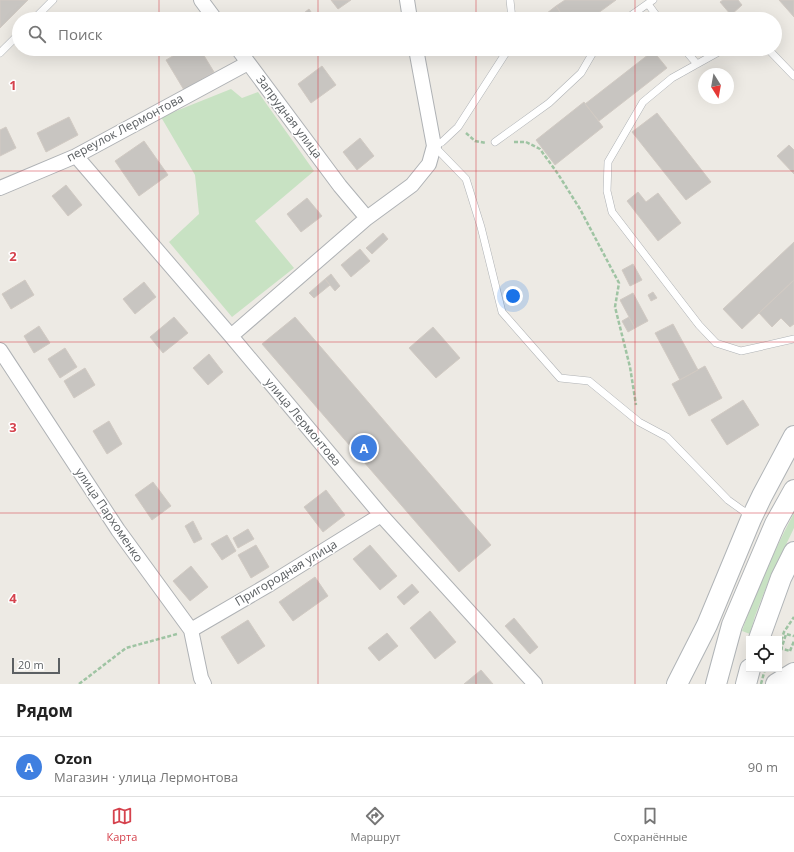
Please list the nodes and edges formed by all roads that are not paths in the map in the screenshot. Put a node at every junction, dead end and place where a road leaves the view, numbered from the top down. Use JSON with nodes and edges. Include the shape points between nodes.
{"nodes":[{"id":1,"x":54,"y":0,"type":"edge"},
{"id":2,"x":201,"y":0,"type":"edge"},
{"id":3,"x":407,"y":0,"type":"edge"},
{"id":4,"x":510,"y":0,"type":"edge"},
{"id":5,"x":651,"y":2,"type":"edge"},
{"id":6,"x":41,"y":12,"type":"edge"},
{"id":7,"x":210,"y":12,"type":"edge"},
{"id":8,"x":409,"y":12,"type":"edge"},
{"id":9,"x":511,"y":12,"type":"edge"},
{"id":10,"x":636,"y":12,"type":"edge"},
{"id":11,"x":656,"y":12,"type":"edge"},
{"id":12,"x":12,"y":41,"type":"edge"},
{"id":13,"x":0,"y":53,"type":"edge"},
{"id":14,"x":243,"y":56,"type":"edge"},
{"id":15,"x":417,"y":56,"type":"edge"},
{"id":16,"x":505,"y":56,"type":"edge"},
{"id":17,"x":591,"y":56,"type":"edge"},
{"id":18,"x":691,"y":56,"type":"edge"},
{"id":19,"x":712,"y":56,"type":"edge"},
{"id":20,"x":775,"y":56,"type":"edge"},
{"id":21,"x":248,"y":63,"type":"junction"},
{"id":22,"x":698,"y":64,"type":"junction"},
{"id":23,"x":794,"y":76,"type":"edge"},
{"id":24,"x":495,"y":142,"type":"road end"},
{"id":25,"x":434,"y":146,"type":"junction"},
{"id":26,"x":76,"y":156,"type":"junction"},
{"id":27,"x":0,"y":188,"type":"edge"},
{"id":28,"x":367,"y":218,"type":"junction"},
{"id":29,"x":231,"y":336,"type":"junction"},
{"id":30,"x":794,"y":339,"type":"edge"},
{"id":31,"x":0,"y":350,"type":"edge"},
{"id":32,"x":794,"y":436,"type":"edge"},
{"id":33,"x":794,"y":490,"type":"edge"},
{"id":34,"x":381,"y":515,"type":"junction"},
{"id":35,"x":751,"y":519,"type":"junction"},
{"id":36,"x":794,"y":552,"type":"edge"},
{"id":37,"x":191,"y":630,"type":"junction"},
{"id":38,"x":760,"y":636,"type":"edge"},
{"id":39,"x":749,"y":672,"type":"edge"},
{"id":40,"x":794,"y":673,"type":"edge"},
{"id":41,"x":204,"y":684,"type":"edge"},
{"id":42,"x":535,"y":684,"type":"edge"},
{"id":43,"x":677,"y":684,"type":"edge"},
{"id":44,"x":716,"y":684,"type":"edge"},
{"id":45,"x":746,"y":684,"type":"edge"},
{"id":46,"x":776,"y":684,"type":"edge"}],
"edges":[{"from":1,"to":6,"type":"lane"},
{"from":2,"to":7,"type":"street"},
{"from":3,"to":8,"type":"street"},
{"from":4,"to":9,"type":"lane"},
{"from":5,"to":10,"type":"lane"},
{"from":5,"to":11,"type":"lane"},
{"from":12,"to":13,"type":"lane"},
{"from":14,"to":21,"type":"street","name":"Запрудная улица"},
{"from":15,"to":25,"type":"street"},
{"from":16,"to":25,"type":"lane","via":[[458,127]]},
{"from":17,"to":24,"type":"lane","via":[[581,73],[549,103]]},
{"from":18,"to":22,"type":"lane"},
{"from":19,"to":22,"type":"lane"},
{"from":20,"to":23,"type":"lane"},
{"from":21,"to":26,"type":"street","name":"переулок Лермонтова"},
{"from":21,"to":28,"type":"street","name":"Запрудная улица"},
{"from":22,"to":30,"type":"lane","via":[[672,78],[643,102],[608,162],[607,191],[612,212],[699,325],[716,343],[741,351]]},
{"from":25,"to":28,"type":"street","via":[[429,164],[412,185]]},
{"from":25,"to":35,"type":"lane","via":[[466,179],[502,312],[560,378],[590,381],[639,422],[666,437],[728,500]]},
{"from":26,"to":27,"type":"street","name":"переулок Лермонтова"},
{"from":26,"to":29,"type":"street","name":"улица Лермонтова"},
{"from":28,"to":29,"type":"street"},
{"from":29,"to":34,"type":"street","name":"улица Лермонтова"},
{"from":31,"to":37,"type":"street","name":"улица Пархоменко","via":[[118,530]]},
{"from":32,"to":35,"type":"main road"},
{"from":33,"to":44,"type":"main road","via":[[775,524],[732,625]]},
{"from":34,"to":37,"type":"street","name":"Пригородная улица"},
{"from":34,"to":42,"type":"street","name":"улица Лермонтова"},
{"from":35,"to":43,"type":"main road","via":[[707,625]]},
{"from":36,"to":38,"type":"main road","via":[[781,578]]},
{"from":37,"to":41,"type":"street","name":"улица Пархоменко"},
{"from":39,"to":45,"type":"main road"},
{"from":40,"to":46,"type":"main road"}]}
